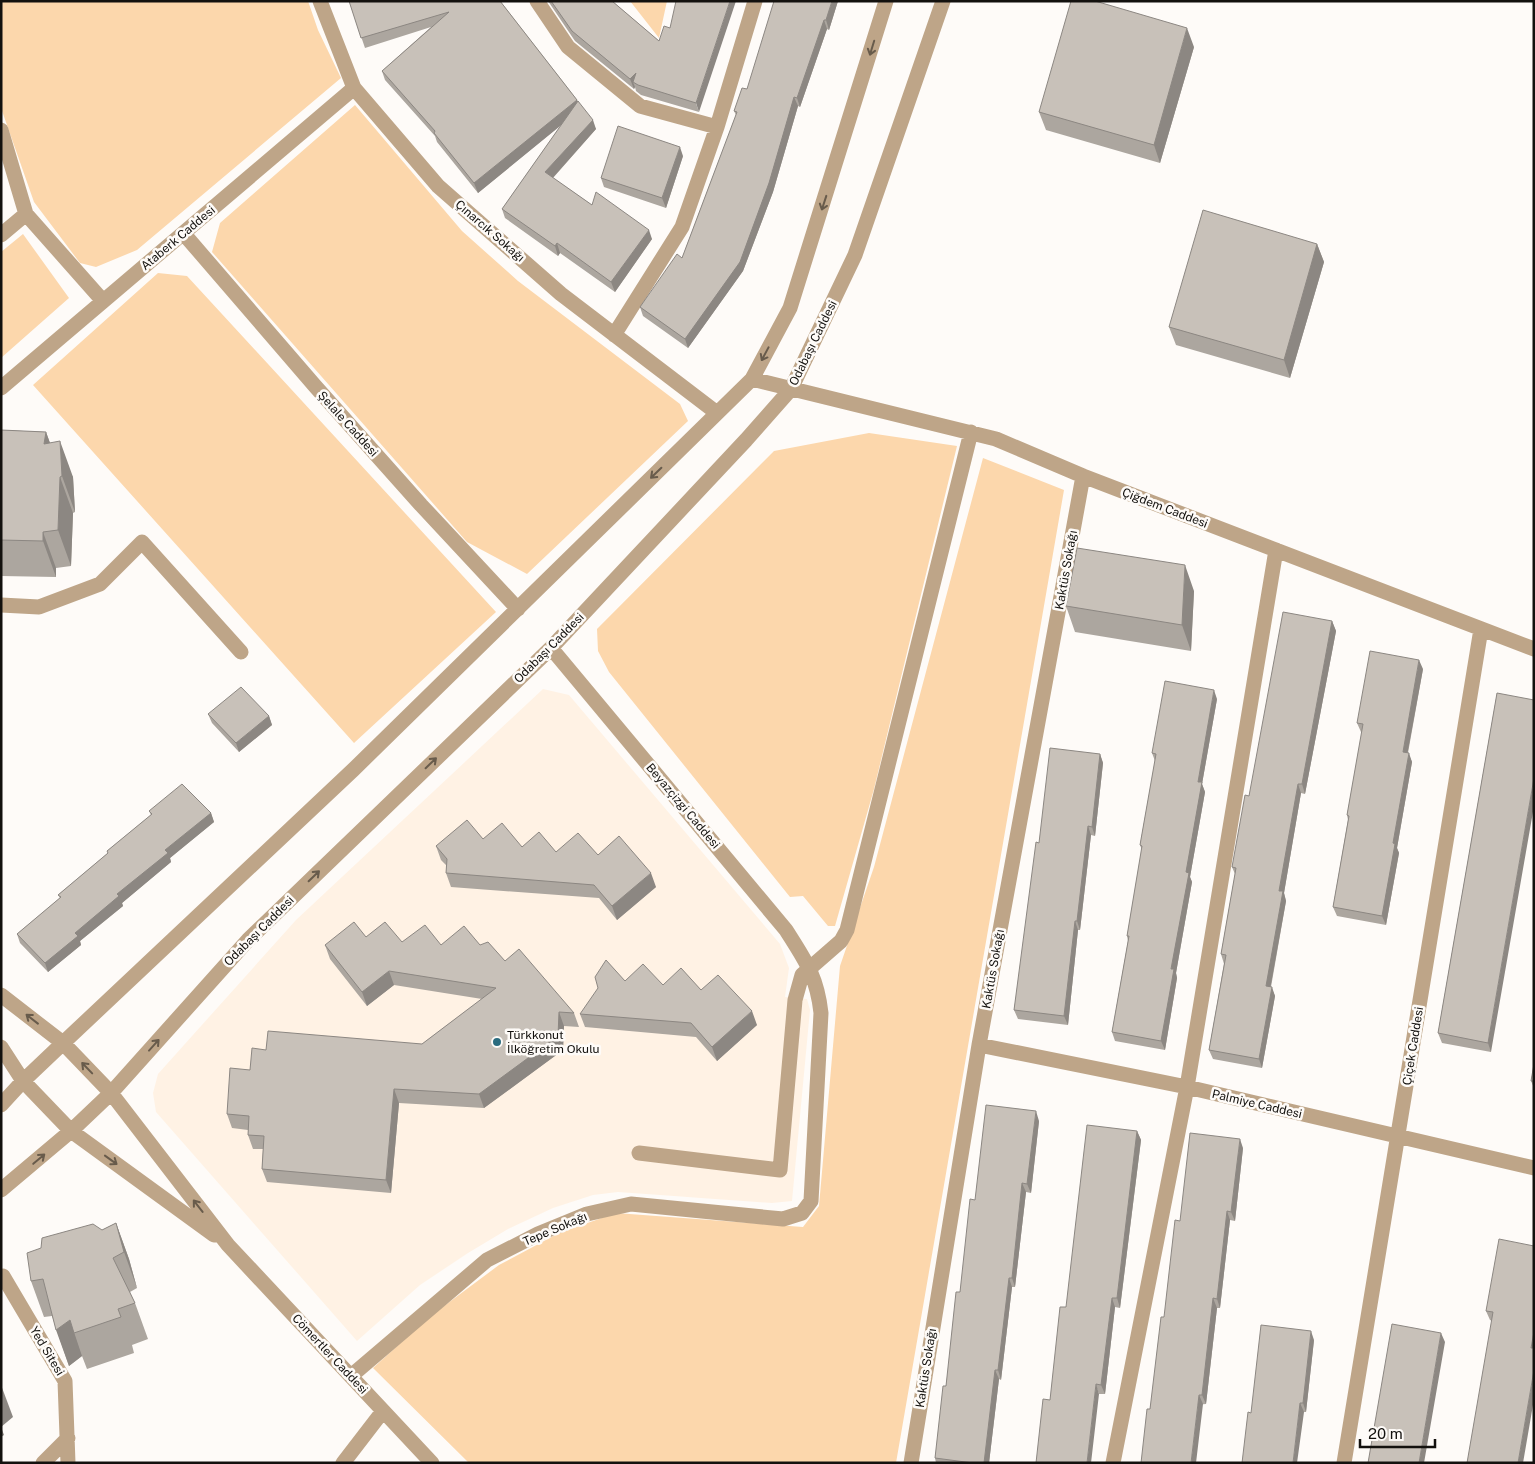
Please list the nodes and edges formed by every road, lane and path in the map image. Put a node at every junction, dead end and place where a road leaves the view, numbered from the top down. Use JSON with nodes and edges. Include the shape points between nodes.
{"nodes":[{"id":1,"x":320,"y":1,"type":"edge"},
{"id":2,"x":537,"y":1,"type":"edge"},
{"id":3,"x":755,"y":1,"type":"edge"},
{"id":4,"x":886,"y":1,"type":"edge"},
{"id":5,"x":943,"y":1,"type":"edge"},
{"id":6,"x":354,"y":88,"type":"junction"},
{"id":7,"x":717,"y":127,"type":"junction"},
{"id":8,"x":1,"y":130,"type":"edge"},
{"id":9,"x":26,"y":214,"type":"junction"},
{"id":10,"x":184,"y":234,"type":"junction"},
{"id":11,"x":1,"y":235,"type":"edge"},
{"id":12,"x":103,"y":301,"type":"junction"},
{"id":13,"x":614,"y":335,"type":"junction"},
{"id":14,"x":752,"y":379,"type":"junction"},
{"id":15,"x":1,"y":388,"type":"edge"},
{"id":16,"x":790,"y":389,"type":"junction"},
{"id":17,"x":717,"y":413,"type":"junction"},
{"id":18,"x":971,"y":432,"type":"junction"},
{"id":19,"x":1083,"y":476,"type":"junction"},
{"id":20,"x":1276,"y":550,"type":"junction"},
{"id":21,"x":1,"y":605,"type":"edge"},
{"id":22,"x":518,"y":609,"type":"junction"},
{"id":23,"x":1481,"y":629,"type":"junction"},
{"id":24,"x":551,"y":648,"type":"junction"},
{"id":25,"x":1534,"y":649,"type":"edge"},
{"id":26,"x":242,"y":652,"type":"dead end"},
{"id":27,"x":810,"y":968,"type":"junction"},
{"id":28,"x":1,"y":995,"type":"edge"},
{"id":29,"x":63,"y":1043,"type":"junction"},
{"id":30,"x":979,"y":1044,"type":"junction"},
{"id":31,"x":1,"y":1047,"type":"edge"},
{"id":32,"x":23,"y":1081,"type":"junction"},
{"id":33,"x":1187,"y":1088,"type":"junction"},
{"id":34,"x":111,"y":1093,"type":"junction"},
{"id":35,"x":1,"y":1105,"type":"edge"},
{"id":36,"x":71,"y":1131,"type":"junction"},
{"id":37,"x":1398,"y":1136,"type":"junction"},
{"id":38,"x":639,"y":1153,"type":"dead end"},
{"id":39,"x":1534,"y":1168,"type":"edge"},
{"id":40,"x":1,"y":1190,"type":"edge"},
{"id":41,"x":802,"y":1212,"type":"joint"},
{"id":42,"x":228,"y":1245,"type":"junction"},
{"id":43,"x":2,"y":1276,"type":"dead end"},
{"id":44,"x":351,"y":1376,"type":"junction"},
{"id":45,"x":383,"y":1411,"type":"junction"},
{"id":46,"x":68,"y":1438,"type":"junction"},
{"id":47,"x":44,"y":1463,"type":"edge"},
{"id":48,"x":68,"y":1463,"type":"edge"},
{"id":49,"x":343,"y":1463,"type":"edge"},
{"id":50,"x":432,"y":1463,"type":"edge"},
{"id":51,"x":911,"y":1463,"type":"edge"},
{"id":52,"x":1113,"y":1463,"type":"edge"},
{"id":53,"x":1344,"y":1463,"type":"edge"}],
"edges":[{"from":1,"to":6,"type":"street","name":"Çınarcık Sokağı"},
{"from":2,"to":7,"type":"street","via":[[568,47],[640,106]]},
{"from":3,"to":7,"type":"street"},
{"from":4,"to":14,"type":"street","one_way":true,"via":[[790,308]]},
{"from":5,"to":16,"type":"street","name":"Odabaşı Caddesi","via":[[855,255]]},
{"from":6,"to":10,"type":"street","name":"Ataberk Caddesi"},
{"from":6,"to":13,"type":"street","name":"Çınarcık Sokağı","via":[[438,186],[561,294]]},
{"from":7,"to":13,"type":"street","via":[[682,227]]},
{"from":8,"to":9,"type":"street"},
{"from":9,"to":11,"type":"street"},
{"from":9,"to":12,"type":"street"},
{"from":10,"to":12,"type":"street","name":"Ataberk Caddesi"},
{"from":10,"to":22,"type":"street","name":"Şelale Caddesi","via":[[315,386]]},
{"from":12,"to":15,"type":"street","name":"Ataberk Caddesi"},
{"from":13,"to":17,"type":"street","name":"Çınarcık Sokağı"},
{"from":14,"to":16,"type":"street","name":"Çiğdem Caddesi"},
{"from":14,"to":17,"type":"street"},
{"from":16,"to":18,"type":"street","name":"Çiğdem Caddesi"},
{"from":16,"to":24,"type":"street","name":"Odabaşı Caddesi"},
{"from":17,"to":22,"type":"street","one_way":true},
{"from":18,"to":19,"type":"street","name":"Çiğdem Caddesi","via":[[996,439]]},
{"from":18,"to":27,"type":"street","via":[[847,930],[841,941]]},
{"from":19,"to":20,"type":"street","name":"Çiğdem Caddesi"},
{"from":19,"to":30,"type":"street","name":"Kaktüs Sokağı"},
{"from":20,"to":23,"type":"street","name":"Çiğdem Caddesi"},
{"from":20,"to":33,"type":"street"},
{"from":21,"to":26,"type":"street","via":[[39,607],[100,584],[142,542]]},
{"from":22,"to":29,"type":"street","via":[[353,770]]},
{"from":23,"to":25,"type":"street","name":"Çiğdem Caddesi"},
{"from":23,"to":37,"type":"street","name":"Çiçek Caddesi"},
{"from":24,"to":27,"type":"street","name":"Beyazçizgi Caddesi","via":[[786,930]]},
{"from":34,"to":24,"type":"street","name":"Odabaşı Caddesi","one_way":true,"via":[[248,940]]},
{"from":27,"to":38,"type":"street","via":[[802,974],[795,1000],[780,1170]]},
{"from":27,"to":41,"type":"street","name":"Beyazçizgi Caddesi","via":[[819,991],[821,1013],[811,1201]]},
{"from":29,"to":28,"type":"street","name":"Cömertler Caddesi","one_way":true},
{"from":29,"to":32,"type":"street"},
{"from":34,"to":29,"type":"street","name":"Cömertler Caddesi","one_way":true},
{"from":30,"to":33,"type":"street","name":"Palmiye Caddesi"},
{"from":30,"to":51,"type":"street","name":"Kaktüs Sokağı"},
{"from":31,"to":32,"type":"street","name":"Cömertler Caddesi"},
{"from":32,"to":35,"type":"street"},
{"from":32,"to":36,"type":"street","name":"Cömertler Caddesi"},
{"from":33,"to":37,"type":"street","name":"Palmiye Caddesi"},
{"from":33,"to":52,"type":"street"},
{"from":34,"to":36,"type":"street","name":"Odabaşı Caddesi"},
{"from":42,"to":34,"type":"street","name":"Cömertler Caddesi","one_way":true},
{"from":40,"to":36,"type":"street","name":"Odabaşı Caddesi","one_way":true},
{"from":36,"to":42,"type":"street","name":"Cömertler Caddesi","one_way":true},
{"from":37,"to":39,"type":"street","name":"Palmiye Caddesi"},
{"from":37,"to":53,"type":"street","name":"Çiçek Caddesi"},
{"from":41,"to":44,"type":"street","name":"Tepe Sokağı","via":[[783,1219],[631,1204],[587,1214],[538,1234],[488,1260]]},
{"from":42,"to":44,"type":"street","name":"Cömertler Caddesi"},
{"from":43,"to":46,"type":"street","name":"Yed Sitesi","via":[[66,1381]]},
{"from":44,"to":45,"type":"street","name":"Cömertler Caddesi"},
{"from":45,"to":49,"type":"street"},
{"from":45,"to":50,"type":"street","name":"Cömertler Caddesi"},
{"from":46,"to":47,"type":"street"},
{"from":46,"to":48,"type":"street","name":"Yed Sitesi"}]}
